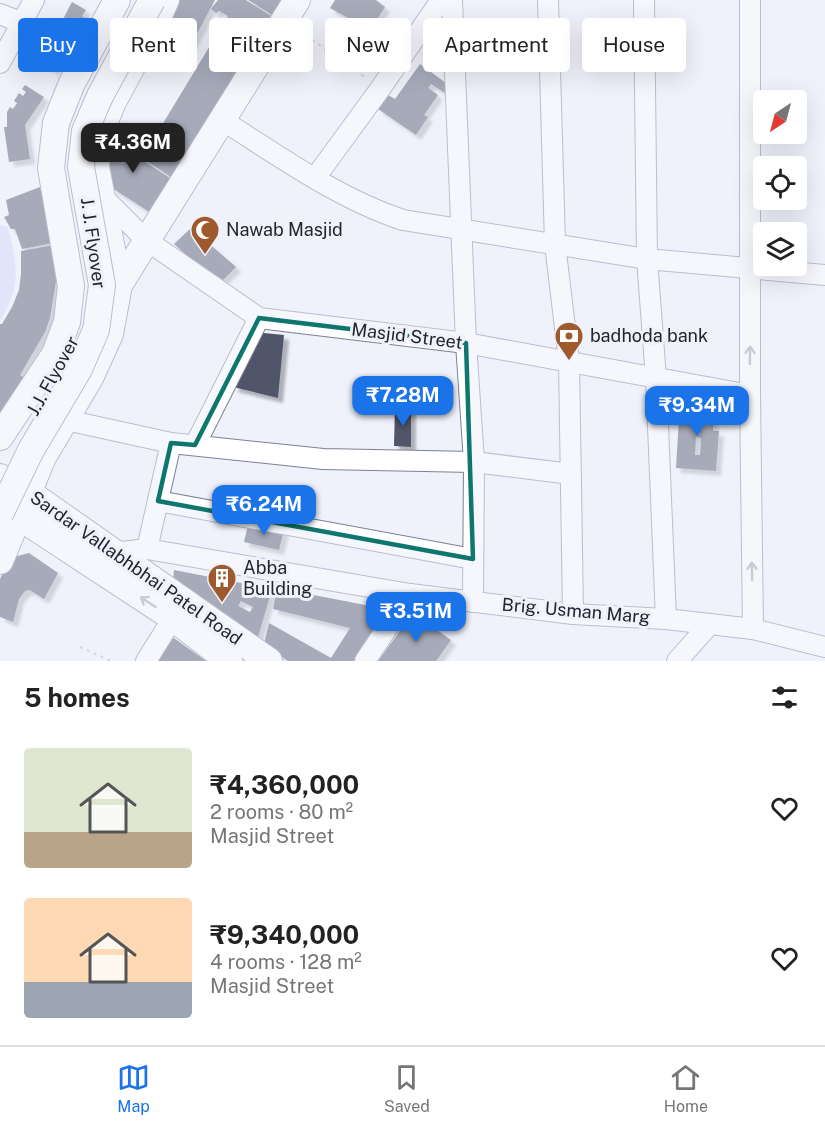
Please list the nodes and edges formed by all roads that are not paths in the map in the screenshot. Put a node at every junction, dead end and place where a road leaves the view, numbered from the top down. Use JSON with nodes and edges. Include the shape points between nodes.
{"nodes":[{"id":1,"x":34,"y":0,"type":"edge"},
{"id":2,"x":117,"y":0,"type":"edge"},
{"id":3,"x":133,"y":0,"type":"edge"},
{"id":4,"x":152,"y":0,"type":"edge"},
{"id":5,"x":166,"y":0,"type":"edge"},
{"id":6,"x":441,"y":0,"type":"edge"},
{"id":7,"x":452,"y":0,"type":"edge"},
{"id":8,"x":548,"y":0,"type":"edge"},
{"id":9,"x":644,"y":0,"type":"edge"},
{"id":10,"x":750,"y":0,"type":"edge"},
{"id":11,"x":291,"y":10,"type":"edge"},
{"id":12,"x":0,"y":14,"type":"edge"},
{"id":13,"x":25,"y":18,"type":"edge"},
{"id":14,"x":18,"y":21,"type":"edge"},
{"id":15,"x":18,"y":30,"type":"edge"},
{"id":16,"x":0,"y":63,"type":"edge"},
{"id":17,"x":222,"y":120,"type":"junction"},
{"id":18,"x":315,"y":178,"type":"junction"},
{"id":19,"x":102,"y":196,"type":"junction"},
{"id":20,"x":463,"y":230,"type":"junction"},
{"id":21,"x":146,"y":240,"type":"junction"},
{"id":22,"x":555,"y":244,"type":"junction"},
{"id":23,"x":647,"y":259,"type":"junction"},
{"id":24,"x":751,"y":269,"type":"junction"},
{"id":25,"x":825,"y":275,"type":"edge"},
{"id":26,"x":119,"y":285,"type":"junction"},
{"id":27,"x":259,"y":318,"type":"junction"},
{"id":28,"x":466,"y":343,"type":"junction"},
{"id":29,"x":55,"y":354,"type":"junction"},
{"id":30,"x":569,"y":361,"type":"junction"},
{"id":31,"x":656,"y":378,"type":"junction"},
{"id":32,"x":750,"y":395,"type":"junction"},
{"id":33,"x":66,"y":420,"type":"junction"},
{"id":34,"x":0,"y":437,"type":"edge"},
{"id":35,"x":171,"y":443,"type":"junction"},
{"id":36,"x":195,"y":445,"type":"junction"},
{"id":37,"x":474,"y":462,"type":"junction"},
{"id":38,"x":571,"y":474,"type":"junction"},
{"id":39,"x":0,"y":476,"type":"edge"},
{"id":40,"x":158,"y":501,"type":"junction"},
{"id":41,"x":12,"y":506,"type":"edge"},
{"id":42,"x":70,"y":536,"type":"junction"},
{"id":43,"x":147,"y":549,"type":"junction"},
{"id":44,"x":113,"y":553,"type":"junction"},
{"id":45,"x":473,"y":559,"type":"junction"},
{"id":46,"x":0,"y":561,"type":"edge"},
{"id":47,"x":410,"y":594,"type":"junction"},
{"id":48,"x":473,"y":602,"type":"junction"},
{"id":49,"x":573,"y":614,"type":"junction"},
{"id":50,"x":173,"y":618,"type":"junction"},
{"id":51,"x":666,"y":619,"type":"junction"},
{"id":52,"x":710,"y":624,"type":"junction"},
{"id":53,"x":753,"y":629,"type":"junction"},
{"id":54,"x":825,"y":647,"type":"edge"},
{"id":55,"x":146,"y":661,"type":"edge"},
{"id":56,"x":229,"y":661,"type":"edge"},
{"id":57,"x":269,"y":661,"type":"edge"},
{"id":58,"x":365,"y":661,"type":"edge"},
{"id":59,"x":677,"y":661,"type":"edge"}],
"edges":[{"from":1,"to":13,"type":"street"},
{"from":2,"to":29,"type":"main road","via":[[72,83],[56,123],[51,168],[71,286],[67,322]]},
{"from":3,"to":39,"type":"main road","name":"J.J. Flyover","via":[[69,127],[65,168],[86,285],[81,326]]},
{"from":4,"to":41,"type":"main road","name":"J. J. Flyover","bridge":true,"via":[[85,131],[81,167],[102,285],[96,330],[79,369],[31,450]]},
{"from":5,"to":19,"type":"main road","via":[[99,135],[96,167]]},
{"from":6,"to":18,"type":"street"},
{"from":7,"to":20,"type":"street"},
{"from":8,"to":22,"type":"street"},
{"from":9,"to":23,"type":"street"},
{"from":10,"to":24,"type":"street"},
{"from":11,"to":17,"type":"main road"},
{"from":12,"to":14,"type":"street"},
{"from":15,"to":16,"type":"street"},
{"from":17,"to":18,"type":"street"},
{"from":17,"to":21,"type":"main road"},
{"from":18,"to":20,"type":"street","via":[[384,214]]},
{"from":19,"to":21,"type":"street","name":"Masjid Street"},
{"from":19,"to":26,"type":"main road"},
{"from":20,"to":22,"type":"street"},
{"from":20,"to":28,"type":"street"},
{"from":21,"to":26,"type":"main road"},
{"from":21,"to":27,"type":"street","name":"Masjid Street"},
{"from":22,"to":23,"type":"street"},
{"from":22,"to":30,"type":"street"},
{"from":23,"to":24,"type":"street"},
{"from":23,"to":31,"type":"street"},
{"from":24,"to":25,"type":"street"},
{"from":32,"to":24,"type":"street","one_way":true},
{"from":26,"to":29,"type":"main road"},
{"from":26,"to":33,"type":"main road","via":[[110,334]]},
{"from":27,"to":28,"type":"street","name":"Masjid Street"},
{"from":27,"to":36,"type":"street"},
{"from":28,"to":30,"type":"street","name":"Masjid Street"},
{"from":28,"to":37,"type":"street"},
{"from":29,"to":34,"type":"main road"},
{"from":30,"to":31,"type":"street","name":"Masjid Street"},
{"from":30,"to":38,"type":"street"},
{"from":31,"to":32,"type":"street","name":"Masjid Street"},
{"from":31,"to":51,"type":"street"},
{"from":53,"to":32,"type":"street","one_way":true},
{"from":33,"to":35,"type":"street"},
{"from":33,"to":41,"type":"main road"},
{"from":35,"to":36,"type":"street"},
{"from":35,"to":40,"type":"street"},
{"from":36,"to":37,"type":"street","via":[[323,459]]},
{"from":37,"to":38,"type":"street"},
{"from":37,"to":45,"type":"street"},
{"from":38,"to":49,"type":"street"},
{"from":39,"to":41,"type":"main road","name":"Sardar Vallabhbhai Patel Road"},
{"from":40,"to":43,"type":"street"},
{"from":40,"to":45,"type":"street"},
{"from":41,"to":42,"type":"main road","name":"Sardar Vallabhbhai Patel Road"},
{"from":41,"to":46,"type":"main road"},
{"from":42,"to":44,"type":"main road","name":"Sardar Vallabhbhai Patel Road"},
{"from":50,"to":42,"type":"main road","name":"Sardar Vallabhbhai Patel Road","one_way":true},
{"from":43,"to":44,"type":"street","name":"Brig. Usman Marg"},
{"from":43,"to":47,"type":"street","name":"Brig. Usman Marg"},
{"from":44,"to":57,"type":"main road","name":"Sardar Vallabhbhai Patel Road"},
{"from":45,"to":48,"type":"street"},
{"from":47,"to":48,"type":"street","name":"Brig. Usman Marg"},
{"from":47,"to":58,"type":"street"},
{"from":48,"to":49,"type":"street","name":"Brig. Usman Marg"},
{"from":49,"to":51,"type":"street","name":"Brig. Usman Marg"},
{"from":50,"to":55,"type":"street"},
{"from":50,"to":56,"type":"main road","name":"Sardar Vallabhbhai Patel Road"},
{"from":51,"to":52,"type":"street","name":"Brig. Usman Marg"},
{"from":52,"to":53,"type":"street","name":"Brig. Usman Marg"},
{"from":52,"to":59,"type":"street"},
{"from":53,"to":54,"type":"street","name":"Brig. Usman Marg"}]}
